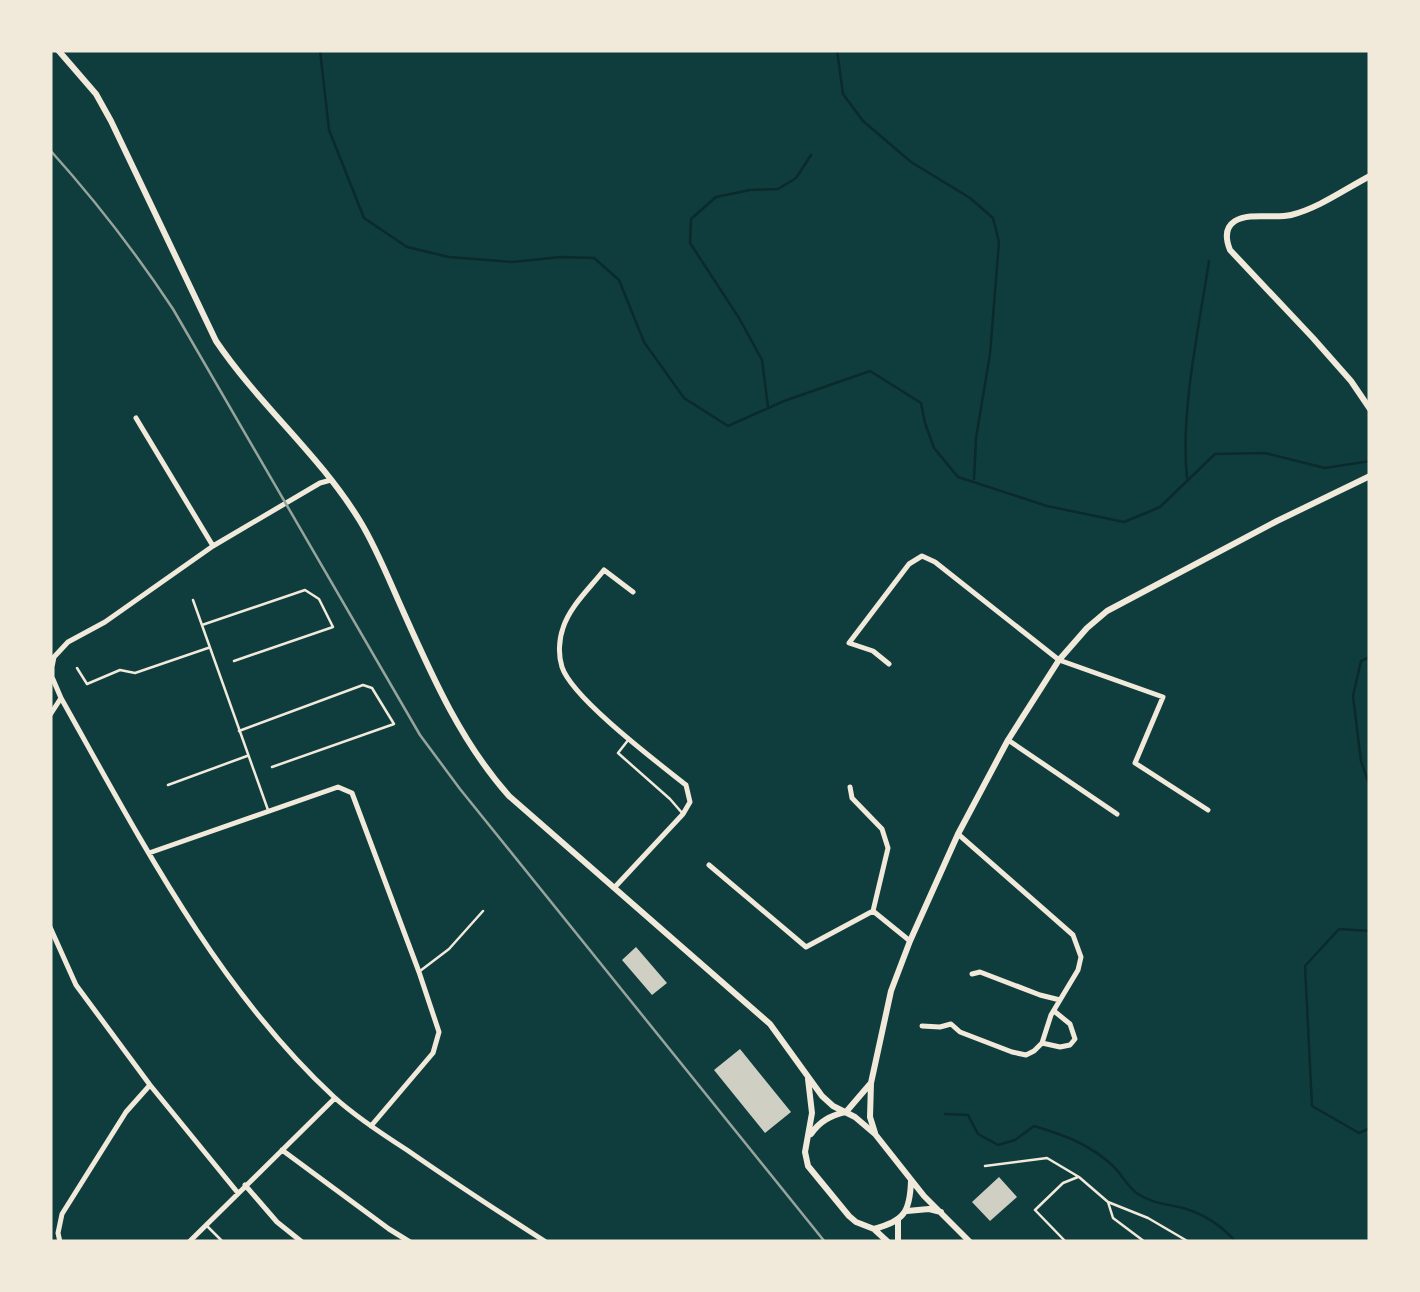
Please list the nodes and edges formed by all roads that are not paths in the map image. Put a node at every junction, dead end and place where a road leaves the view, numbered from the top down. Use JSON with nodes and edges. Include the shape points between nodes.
{"nodes":[{"id":1,"x":58,"y":50,"type":"edge"},
{"id":2,"x":1370,"y":176,"type":"edge"},
{"id":3,"x":1370,"y":409,"type":"edge"},
{"id":4,"x":136,"y":418,"type":"dead end"},
{"id":5,"x":1370,"y":476,"type":"edge"},
{"id":6,"x":332,"y":480,"type":"junction"},
{"id":7,"x":213,"y":546,"type":"junction"},
{"id":8,"x":633,"y":592,"type":"dead end"},
{"id":9,"x":193,"y":600,"type":"dead end"},
{"id":10,"x":202,"y":625,"type":"junction"},
{"id":11,"x":210,"y":647,"type":"junction"},
{"id":12,"x":1059,"y":660,"type":"junction"},
{"id":13,"x":234,"y":661,"type":"dead end"},
{"id":14,"x":889,"y":664,"type":"dead end"},
{"id":15,"x":77,"y":668,"type":"dead end"},
{"id":16,"x":61,"y":698,"type":"junction"},
{"id":17,"x":50,"y":716,"type":"edge"},
{"id":18,"x":240,"y":731,"type":"junction"},
{"id":19,"x":630,"y":738,"type":"junction"},
{"id":20,"x":1008,"y":740,"type":"junction"},
{"id":21,"x":248,"y":756,"type":"junction"},
{"id":22,"x":272,"y":767,"type":"dead end"},
{"id":23,"x":168,"y":785,"type":"dead end"},
{"id":24,"x":850,"y":787,"type":"dead end"},
{"id":25,"x":1208,"y":810,"type":"dead end"},
{"id":26,"x":268,"y":811,"type":"junction"},
{"id":27,"x":683,"y":814,"type":"junction"},
{"id":28,"x":1117,"y":814,"type":"dead end"},
{"id":29,"x":958,"y":834,"type":"junction"},
{"id":30,"x":149,"y":854,"type":"junction"},
{"id":31,"x":709,"y":865,"type":"dead end"},
{"id":32,"x":614,"y":888,"type":"junction"},
{"id":33,"x":873,"y":911,"type":"junction"},
{"id":34,"x":483,"y":912,"type":"dead end"},
{"id":35,"x":50,"y":926,"type":"edge"},
{"id":36,"x":910,"y":942,"type":"junction"},
{"id":37,"x":419,"y":972,"type":"junction"},
{"id":38,"x":972,"y":974,"type":"dead end"},
{"id":39,"x":1060,"y":1000,"type":"junction"},
{"id":40,"x":1054,"y":1011,"type":"junction"},
{"id":41,"x":922,"y":1026,"type":"dead end"},
{"id":42,"x":1042,"y":1043,"type":"junction"},
{"id":43,"x":808,"y":1078,"type":"junction"},
{"id":44,"x":871,"y":1083,"type":"junction"},
{"id":45,"x":150,"y":1085,"type":"junction"},
{"id":46,"x":335,"y":1098,"type":"junction"},
{"id":47,"x":846,"y":1112,"type":"junction"},
{"id":48,"x":371,"y":1126,"type":"junction"},
{"id":49,"x":875,"y":1134,"type":"junction"},
{"id":50,"x":808,"y":1140,"type":"junction"},
{"id":51,"x":282,"y":1150,"type":"junction"},
{"id":52,"x":985,"y":1166,"type":"dead end"},
{"id":53,"x":1080,"y":1176,"type":"junction"},
{"id":54,"x":912,"y":1182,"type":"junction"},
{"id":55,"x":246,"y":1185,"type":"junction"},
{"id":56,"x":238,"y":1193,"type":"junction"},
{"id":57,"x":1108,"y":1202,"type":"junction"},
{"id":58,"x":907,"y":1211,"type":"junction"},
{"id":59,"x":942,"y":1212,"type":"junction"},
{"id":60,"x":898,"y":1220,"type":"junction"},
{"id":61,"x":206,"y":1225,"type":"junction"},
{"id":62,"x":874,"y":1230,"type":"junction"},
{"id":63,"x":60,"y":1242,"type":"edge"},
{"id":64,"x":190,"y":1242,"type":"edge"},
{"id":65,"x":223,"y":1242,"type":"edge"},
{"id":66,"x":302,"y":1242,"type":"edge"},
{"id":67,"x":410,"y":1242,"type":"edge"},
{"id":68,"x":546,"y":1242,"type":"edge"},
{"id":69,"x":888,"y":1242,"type":"edge"},
{"id":70,"x":898,"y":1242,"type":"edge"},
{"id":71,"x":970,"y":1242,"type":"edge"},
{"id":72,"x":1066,"y":1242,"type":"edge"},
{"id":73,"x":1146,"y":1242,"type":"edge"},
{"id":74,"x":1189,"y":1242,"type":"edge"}],
"edges":[{"from":1,"to":6,"type":"main road","via":[[111,120],[216,341]]},
{"from":2,"to":3,"type":"main road","via":[[1294,214],[1234,222],[1226,239]]},
{"from":4,"to":7,"type":"street"},
{"from":5,"to":12,"type":"main road","via":[[1107,611]]},
{"from":6,"to":7,"type":"street"},
{"from":6,"to":32,"type":"main road","via":[[376,550],[450,712],[485,770]]},
{"from":7,"to":16,"type":"street","via":[[60,648],[52,677]]},
{"from":8,"to":19,"type":"street","via":[[604,570],[572,611],[560,645],[570,683]]},
{"from":9,"to":10,"type":"lane"},
{"from":10,"to":11,"type":"lane"},
{"from":10,"to":13,"type":"lane","via":[[304,590],[318,599],[332,627]]},
{"from":11,"to":15,"type":"lane","via":[[86,684]]},
{"from":11,"to":18,"type":"lane"},
{"from":12,"to":14,"type":"street","via":[[922,556],[850,642]]},
{"from":12,"to":20,"type":"main road"},
{"from":12,"to":25,"type":"street","via":[[1163,697],[1135,762]]},
{"from":16,"to":17,"type":"street"},
{"from":16,"to":30,"type":"street"},
{"from":18,"to":21,"type":"lane"},
{"from":18,"to":22,"type":"lane","via":[[363,685],[372,688],[394,724]]},
{"from":19,"to":27,"type":"street","via":[[686,786],[690,802]]},
{"from":19,"to":27,"type":"lane","via":[[618,753]]},
{"from":20,"to":28,"type":"street"},
{"from":20,"to":29,"type":"main road"},
{"from":21,"to":23,"type":"lane"},
{"from":21,"to":26,"type":"lane"},
{"from":24,"to":33,"type":"street","via":[[888,848]]},
{"from":26,"to":30,"type":"street"},
{"from":26,"to":37,"type":"street","via":[[338,788],[352,793]]},
{"from":27,"to":32,"type":"street"},
{"from":29,"to":36,"type":"main road"},
{"from":29,"to":39,"type":"street","via":[[1073,935],[1081,957]]},
{"from":30,"to":46,"type":"street","via":[[256,1014]]},
{"from":31,"to":33,"type":"street","via":[[806,947]]},
{"from":32,"to":43,"type":"main road","via":[[770,1024]]},
{"from":33,"to":36,"type":"street"},
{"from":34,"to":37,"type":"lane"},
{"from":35,"to":45,"type":"street","via":[[76,985]]},
{"from":36,"to":44,"type":"main road","via":[[890,992]]},
{"from":37,"to":48,"type":"street","via":[[439,1032],[433,1053]]},
{"from":38,"to":39,"type":"street"},
{"from":39,"to":40,"type":"street"},
{"from":40,"to":42,"type":"street"},
{"from":40,"to":42,"type":"street","via":[[1075,1039],[1060,1048]]},
{"from":41,"to":42,"type":"street","via":[[952,1024],[1026,1054]]},
{"from":43,"to":47,"type":"main road"},
{"from":43,"to":50,"type":"main road"},
{"from":44,"to":47,"type":"main road"},
{"from":44,"to":49,"type":"main road"},
{"from":45,"to":56,"type":"street"},
{"from":45,"to":63,"type":"street","via":[[62,1214]]},
{"from":46,"to":48,"type":"street"},
{"from":46,"to":51,"type":"street"},
{"from":47,"to":49,"type":"main road"},
{"from":47,"to":50,"type":"main road","via":[[820,1122]]},
{"from":48,"to":68,"type":"street"},
{"from":49,"to":54,"type":"main road"},
{"from":50,"to":62,"type":"main road","via":[[808,1166],[849,1216]]},
{"from":51,"to":55,"type":"street"},
{"from":51,"to":67,"type":"street"},
{"from":52,"to":53,"type":"lane","via":[[1047,1158]]},
{"from":53,"to":57,"type":"lane"},
{"from":53,"to":72,"type":"lane","via":[[1062,1183],[1035,1210]]},
{"from":54,"to":58,"type":"main road"},
{"from":54,"to":59,"type":"main road"},
{"from":55,"to":56,"type":"street"},
{"from":55,"to":66,"type":"street"},
{"from":56,"to":61,"type":"street"},
{"from":57,"to":73,"type":"lane","via":[[1113,1218]]},
{"from":57,"to":74,"type":"lane"},
{"from":58,"to":59,"type":"main road"},
{"from":58,"to":60,"type":"main road"},
{"from":59,"to":71,"type":"main road"},
{"from":60,"to":62,"type":"main road"},
{"from":60,"to":70,"type":"main road"},
{"from":61,"to":64,"type":"street"},
{"from":61,"to":65,"type":"lane"},
{"from":62,"to":69,"type":"main road"}]}
